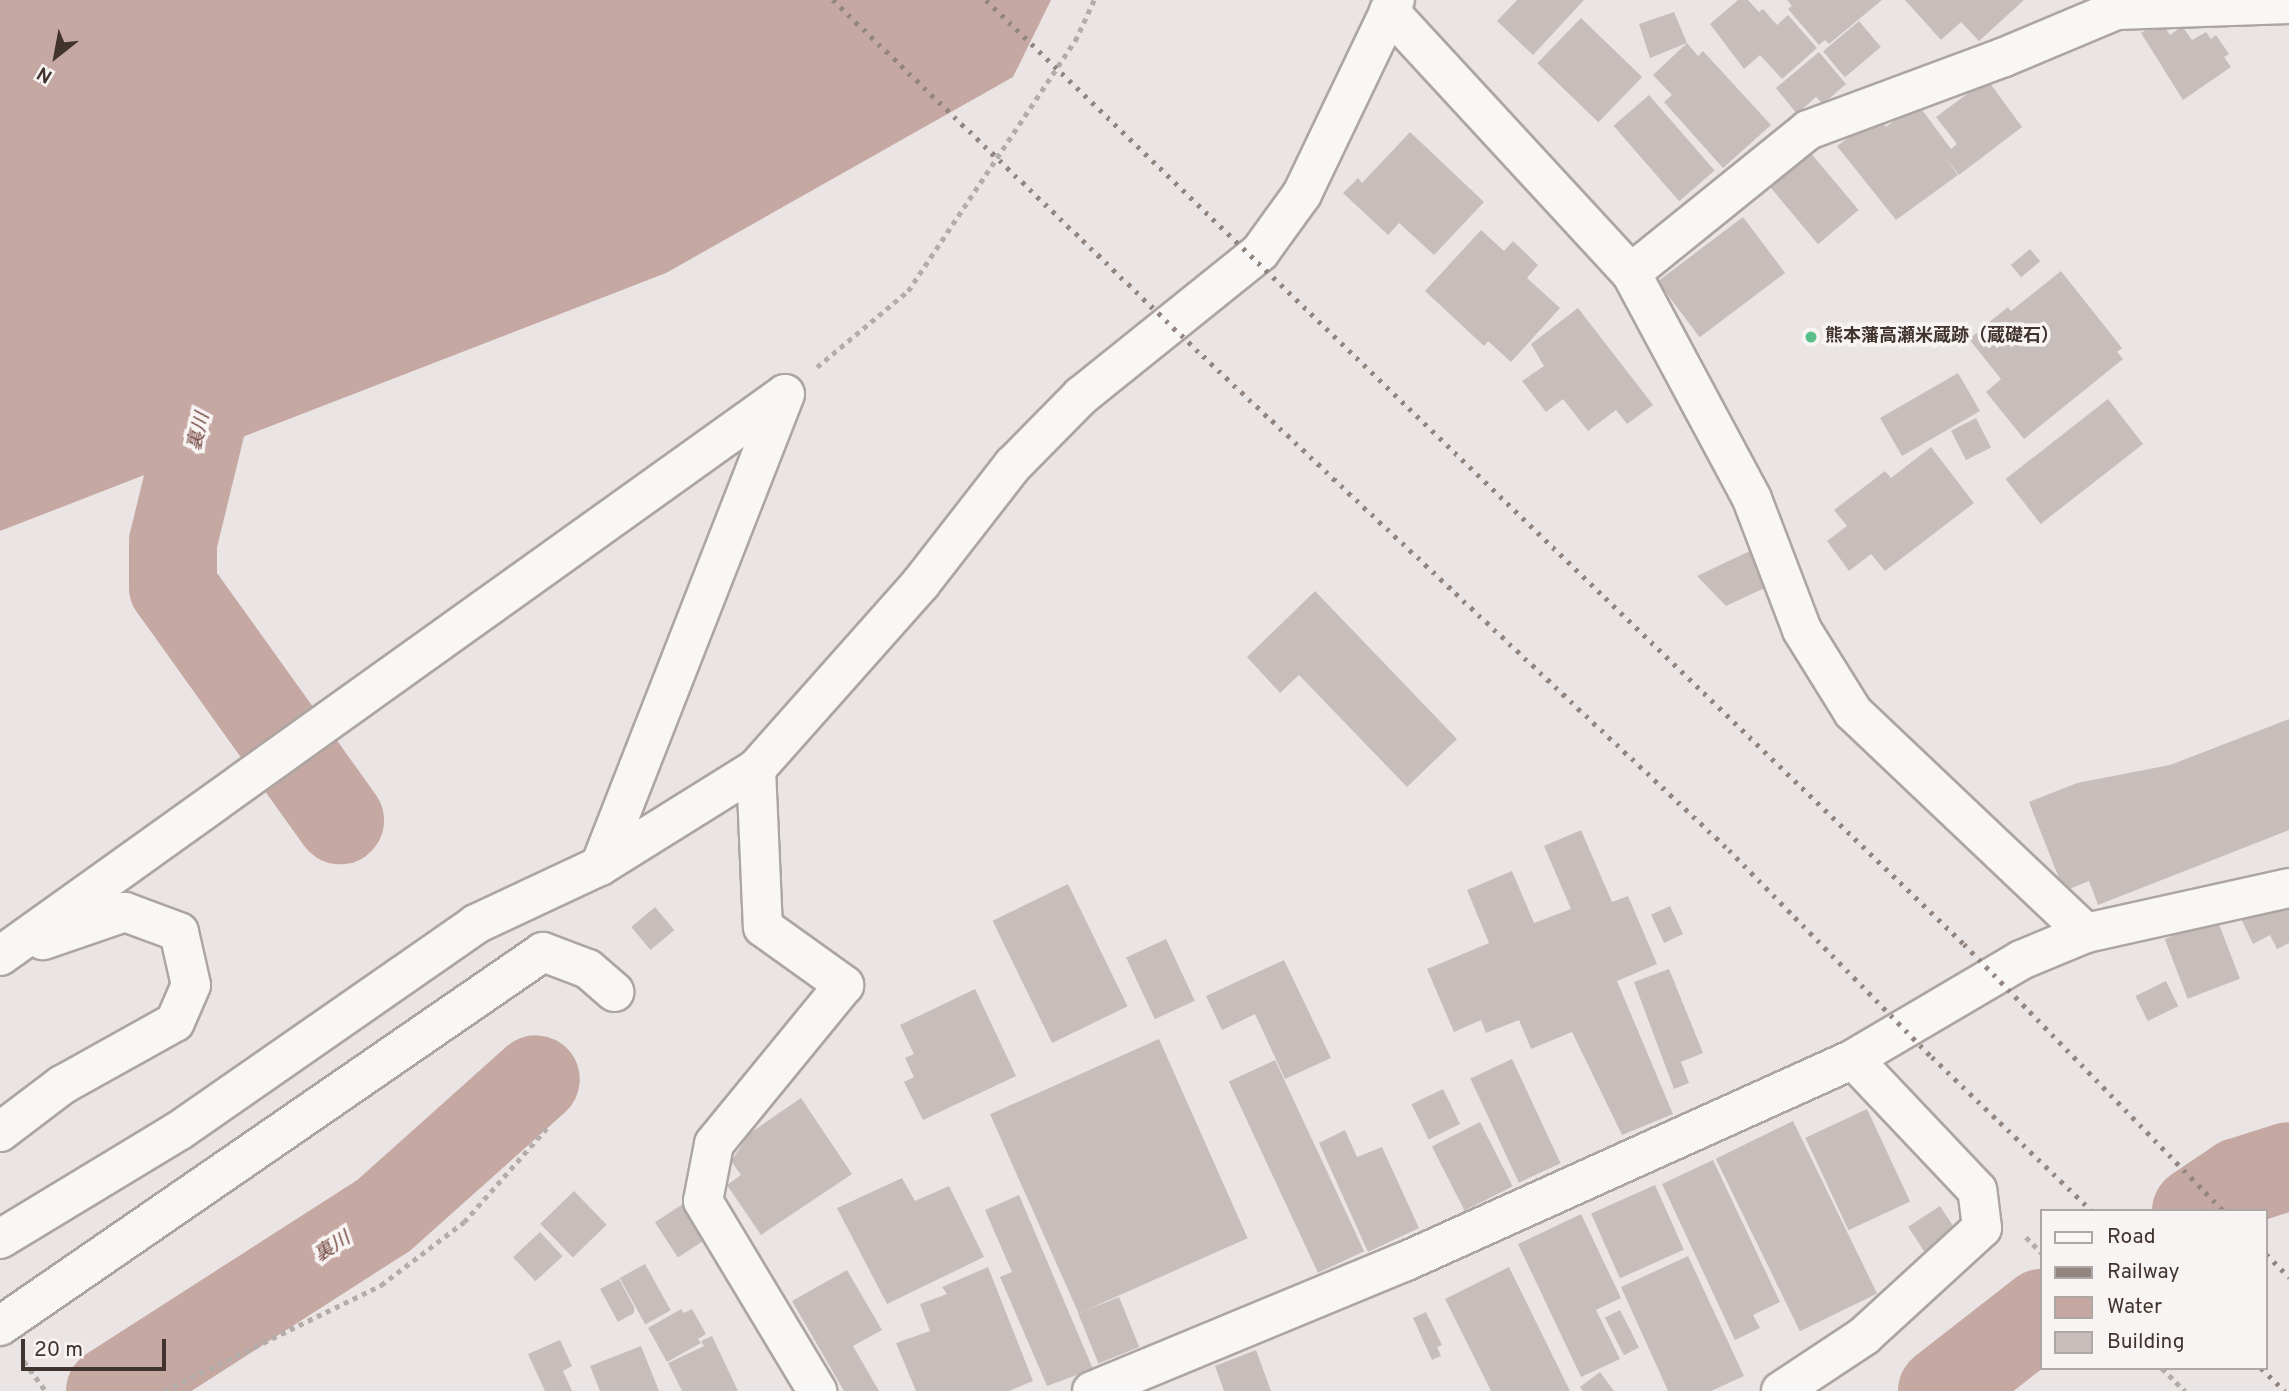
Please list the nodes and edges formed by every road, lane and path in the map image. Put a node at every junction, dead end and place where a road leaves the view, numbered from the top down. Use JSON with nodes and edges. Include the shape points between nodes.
{"nodes":[{"id":1,"x":1094,"y":0,"type":"edge"},
{"id":2,"x":2289,"y":4,"type":"edge"},
{"id":3,"x":1392,"y":6,"type":"edge"},
{"id":4,"x":1631,"y":273,"type":"junction"},
{"id":5,"x":785,"y":394,"type":"junction"},
{"id":6,"x":757,"y":769,"type":"junction"},
{"id":7,"x":600,"y":866,"type":"junction"},
{"id":8,"x":2289,"y":888,"type":"edge"},
{"id":9,"x":2087,"y":933,"type":"junction"},
{"id":10,"x":3,"y":954,"type":"edge"},
{"id":11,"x":614,"y":992,"type":"dead end"},
{"id":12,"x":1853,"y":1059,"type":"junction"},
{"id":13,"x":547,"y":1128,"type":"dead end"},
{"id":14,"x":180,"y":1130,"type":"junction"},
{"id":15,"x":0,"y":1132,"type":"edge"},
{"id":16,"x":0,"y":1212,"type":"edge"},
{"id":17,"x":0,"y":1239,"type":"edge"},
{"id":18,"x":0,"y":1326,"type":"edge"},
{"id":19,"x":2164,"y":1370,"type":"edge"},
{"id":20,"x":164,"y":1391,"type":"edge"},
{"id":21,"x":817,"y":1391,"type":"edge"},
{"id":22,"x":1092,"y":1391,"type":"edge"},
{"id":23,"x":1781,"y":1391,"type":"edge"},
{"id":24,"x":2185,"y":1391,"type":"edge"}],
"edges":[{"from":1,"to":5,"type":"path","via":[[1074,41],[908,291]]},
{"from":2,"to":4,"type":"street","via":[[2116,10],[1808,130]]},
{"from":3,"to":4,"type":"street"},
{"from":3,"to":6,"type":"street","via":[[1302,194],[1260,253],[1081,396],[1032,445],[921,583]]},
{"from":4,"to":9,"type":"street","via":[[1752,499],[1802,630],[1853,712]]},
{"from":5,"to":7,"type":"street"},
{"from":5,"to":10,"type":"street"},
{"from":6,"to":7,"type":"street"},
{"from":6,"to":21,"type":"street","via":[[763,927],[844,985],[714,1144],[703,1201]]},
{"from":7,"to":14,"type":"street","via":[[475,924]]},
{"from":8,"to":9,"type":"street"},
{"from":9,"to":12,"type":"street","via":[[2021,960]]},
{"from":10,"to":15,"type":"street","via":[[125,912],[179,932],[191,985],[175,1022],[62,1085]]},
{"from":11,"to":18,"type":"street","via":[[588,968],[543,952]]},
{"from":12,"to":22,"type":"street","via":[[1404,1262]]},
{"from":12,"to":23,"type":"street","via":[[1977,1190],[1982,1228],[1864,1336]]},
{"from":13,"to":20,"type":"path","via":[[464,1222],[380,1285]]},
{"from":14,"to":16,"type":"street"},
{"from":14,"to":17,"type":"street"},
{"from":19,"to":24,"type":"path"}]}
